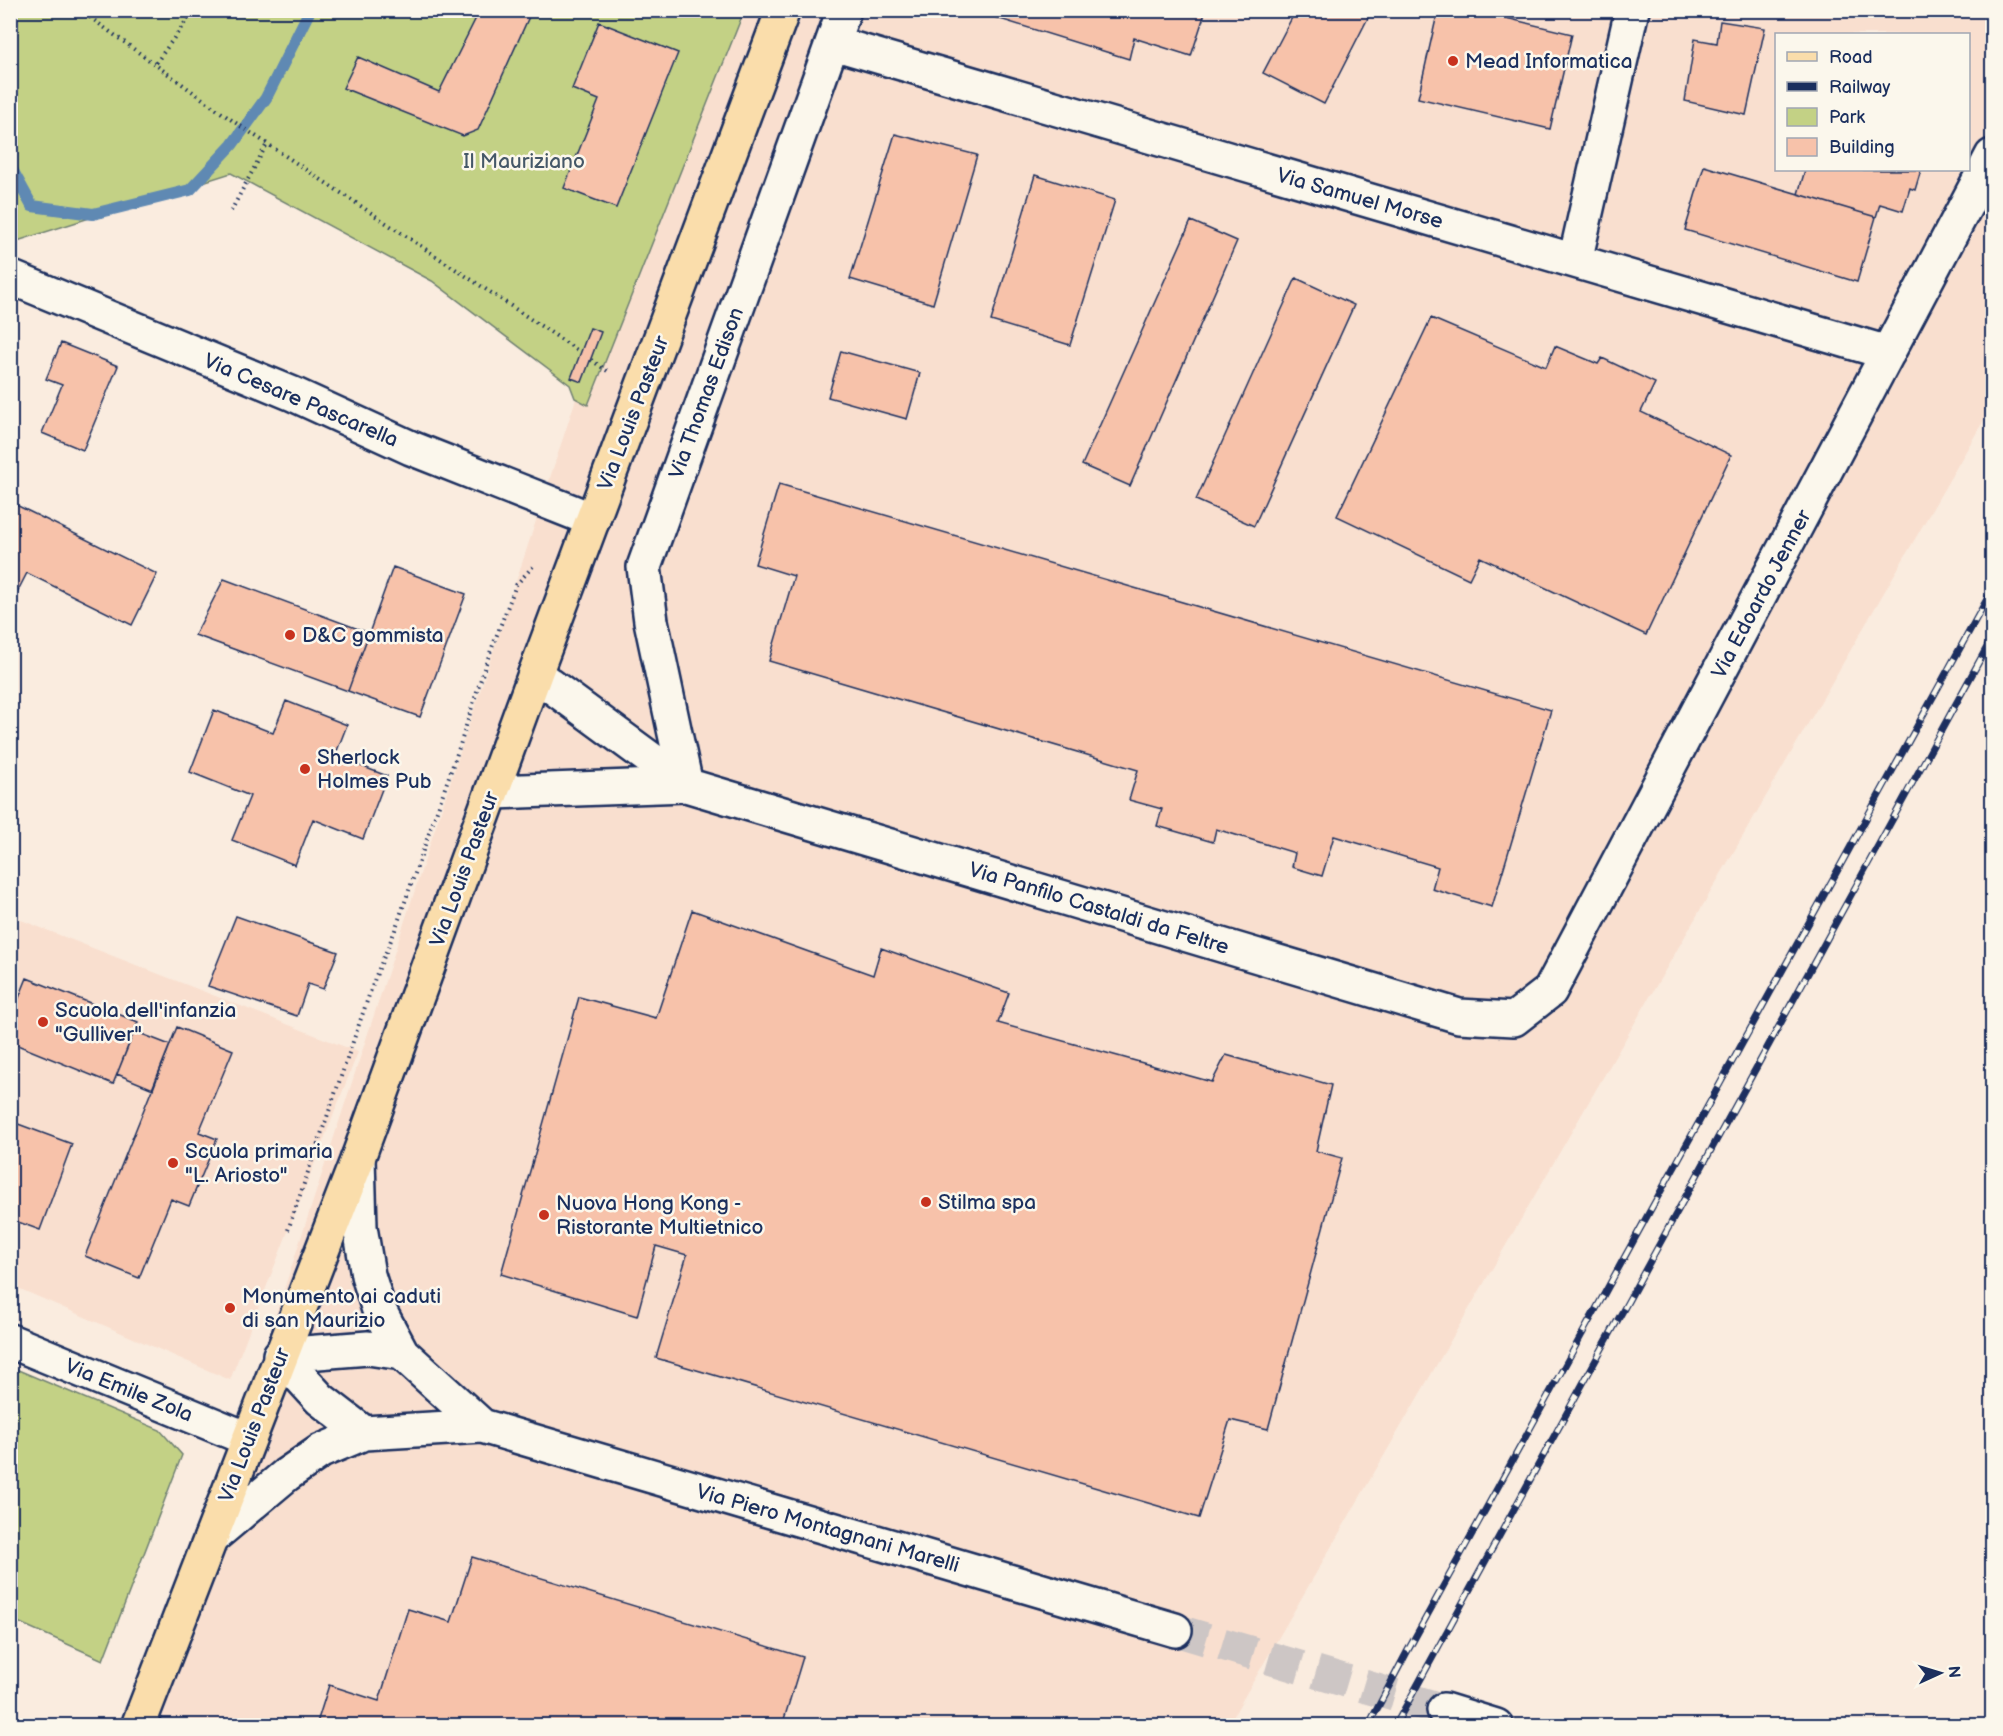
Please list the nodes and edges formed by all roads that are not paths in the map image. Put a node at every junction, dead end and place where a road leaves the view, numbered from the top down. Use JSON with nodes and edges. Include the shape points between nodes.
{"nodes":[{"id":1,"x":783,"y":10,"type":"edge"},
{"id":2,"x":844,"y":10,"type":"edge"},
{"id":3,"x":1632,"y":10,"type":"edge"},
{"id":4,"x":832,"y":43,"type":"junction"},
{"id":5,"x":1992,"y":156,"type":"edge"},
{"id":6,"x":1575,"y":261,"type":"junction"},
{"id":7,"x":10,"y":277,"type":"edge"},
{"id":8,"x":1888,"y":353,"type":"junction"},
{"id":9,"x":593,"y":520,"type":"junction"},
{"id":10,"x":535,"y":674,"type":"junction"},
{"id":11,"x":686,"y":785,"type":"junction"},
{"id":12,"x":493,"y":792,"type":"junction"},
{"id":13,"x":1514,"y":1019,"type":"joint"},
{"id":14,"x":358,"y":1158,"type":"junction"},
{"id":15,"x":10,"y":1341,"type":"edge"},
{"id":16,"x":402,"y":1353,"type":"junction"},
{"id":17,"x":280,"y":1355,"type":"junction"},
{"id":18,"x":482,"y":1426,"type":"junction"},
{"id":19,"x":364,"y":1433,"type":"junction"},
{"id":20,"x":248,"y":1439,"type":"junction"},
{"id":21,"x":211,"y":1538,"type":"junction"},
{"id":22,"x":1175,"y":1630,"type":"tunnel mouth"},
{"id":23,"x":1444,"y":1710,"type":"tunnel mouth"},
{"id":24,"x":138,"y":1725,"type":"edge"},
{"id":25,"x":1496,"y":1725,"type":"edge"}],
"edges":[{"from":1,"to":9,"type":"main road","name":"Via Louis Pasteur"},
{"from":2,"to":4,"type":"street","name":"Via Thomas Edison"},
{"from":3,"to":6,"type":"street"},
{"from":4,"to":6,"type":"street","name":"Via Samuel Morse"},
{"from":4,"to":11,"type":"street","name":"Via Thomas Edison","via":[[644,567],[651,621]]},
{"from":5,"to":8,"type":"street","name":"Via Edoardo Jenner"},
{"from":6,"to":8,"type":"street","name":"Via Samuel Morse"},
{"from":7,"to":9,"type":"street","name":"Via Cesare Pascarella","via":[[293,394],[411,448]]},
{"from":8,"to":13,"type":"street","name":"Via Edoardo Jenner","via":[[1550,991]]},
{"from":9,"to":10,"type":"main road","name":"Via Louis Pasteur"},
{"from":10,"to":11,"type":"street","name":"Via Panfilo Castaldi da Feltre"},
{"from":10,"to":12,"type":"main road","name":"Via Louis Pasteur"},
{"from":11,"to":12,"type":"street","name":"Via Panfilo Castaldi da Feltre"},
{"from":11,"to":13,"type":"street","name":"Via Panfilo Castaldi da Feltre","via":[[1459,1016]]},
{"from":12,"to":14,"type":"main road","name":"Via Louis Pasteur"},
{"from":14,"to":16,"type":"street","name":"Via Piero Montagnani Marelli","via":[[360,1227],[368,1275],[379,1310]]},
{"from":14,"to":17,"type":"main road","name":"Via Louis Pasteur"},
{"from":15,"to":20,"type":"street","name":"Via Emile Zola"},
{"from":16,"to":17,"type":"street","via":[[368,1348]]},
{"from":16,"to":18,"type":"street","name":"Via Piero Montagnani Marelli"},
{"from":17,"to":19,"type":"street","via":[[320,1399]]},
{"from":17,"to":20,"type":"main road","name":"Via Louis Pasteur"},
{"from":18,"to":19,"type":"street","name":"Via Piero Montagnani Marelli"},
{"from":18,"to":22,"type":"street","name":"Via Piero Montagnani Marelli"},
{"from":19,"to":21,"type":"street","name":"Via Piero Montagnani Marelli","via":[[321,1451],[286,1475]]},
{"from":20,"to":21,"type":"main road","name":"Via Louis Pasteur"},
{"from":21,"to":24,"type":"main road","name":"Via Louis Pasteur"},
{"from":23,"to":25,"type":"street"}]}
